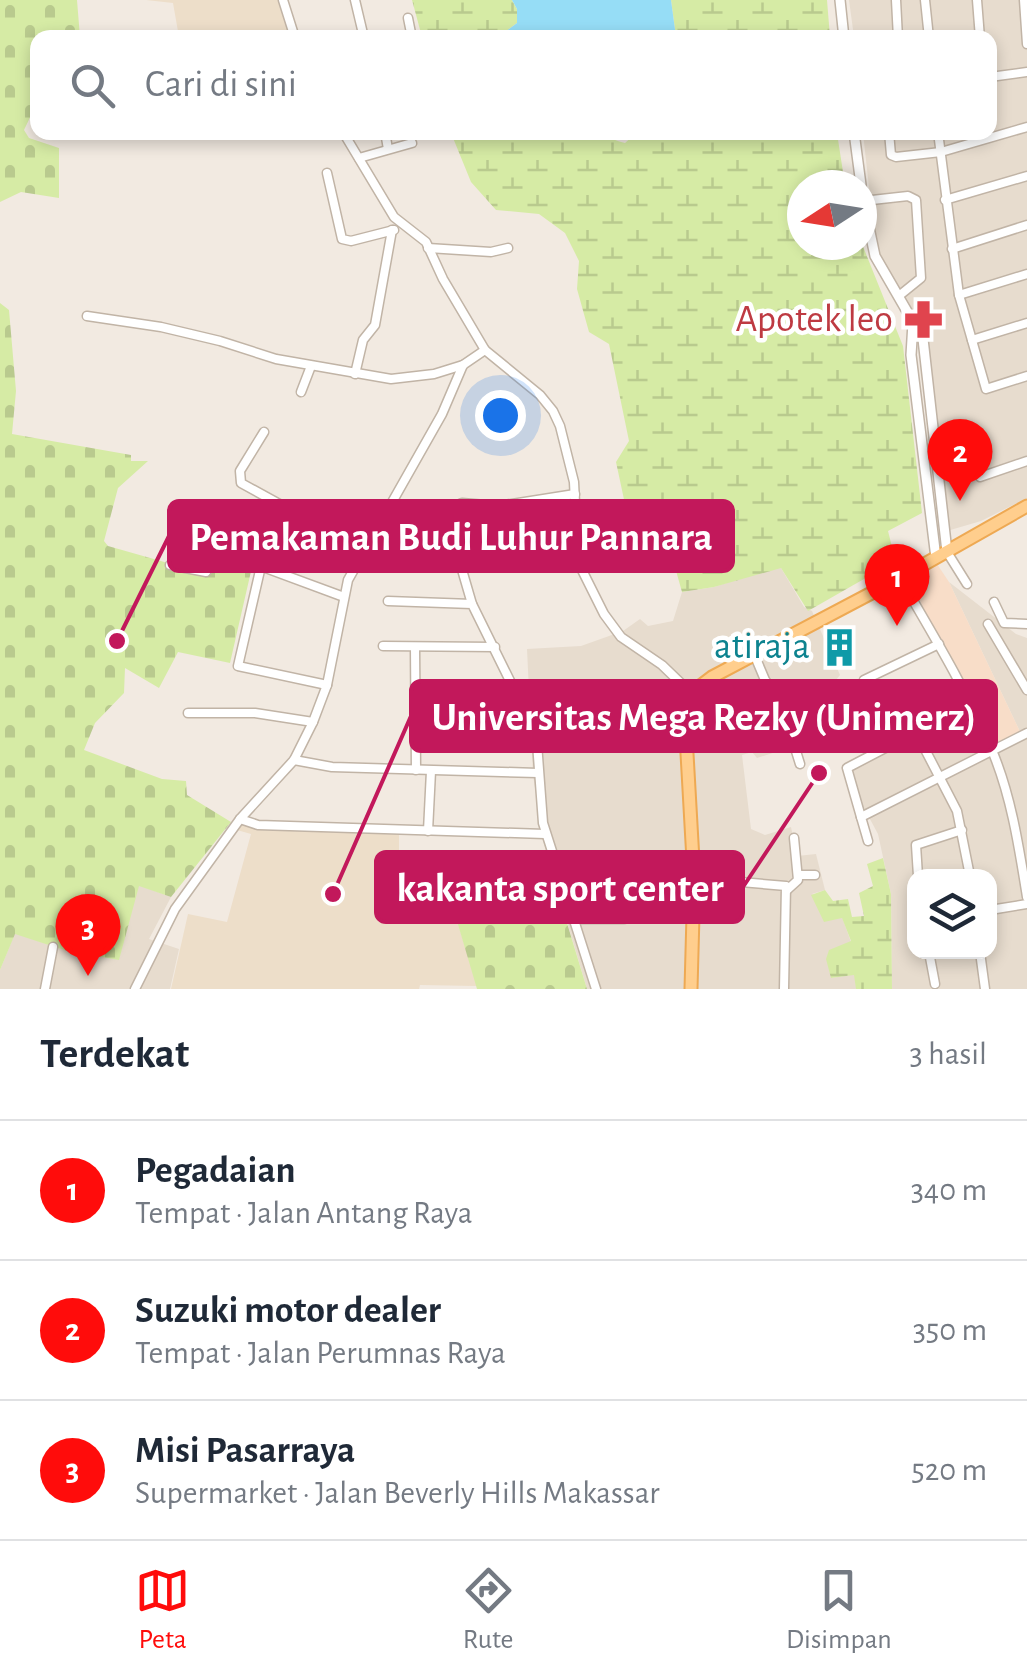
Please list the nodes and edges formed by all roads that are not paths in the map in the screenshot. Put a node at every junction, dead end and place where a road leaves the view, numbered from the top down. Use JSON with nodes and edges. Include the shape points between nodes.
{"nodes":[{"id":1,"x":283,"y":0,"type":"edge"},
{"id":2,"x":356,"y":0,"type":"edge"},
{"id":3,"x":840,"y":0,"type":"edge"},
{"id":4,"x":896,"y":0,"type":"edge"},
{"id":5,"x":925,"y":0,"type":"edge"},
{"id":6,"x":978,"y":0,"type":"edge"},
{"id":7,"x":1024,"y":0,"type":"edge"},
{"id":8,"x":408,"y":18,"type":"dead end"},
{"id":9,"x":292,"y":30,"type":"edge"},
{"id":10,"x":362,"y":30,"type":"edge"},
{"id":11,"x":410,"y":30,"type":"edge"},
{"id":12,"x":843,"y":30,"type":"edge"},
{"id":13,"x":898,"y":30,"type":"edge"},
{"id":14,"x":928,"y":30,"type":"edge"},
{"id":15,"x":980,"y":30,"type":"edge"},
{"id":16,"x":1027,"y":44,"type":"edge"},
{"id":17,"x":1027,"y":72,"type":"edge"},
{"id":18,"x":997,"y":75,"type":"edge"},
{"id":19,"x":1027,"y":128,"type":"edge"},
{"id":20,"x":997,"y":136,"type":"edge"},
{"id":21,"x":348,"y":140,"type":"edge"},
{"id":22,"x":386,"y":140,"type":"edge"},
{"id":23,"x":855,"y":140,"type":"edge"},
{"id":24,"x":890,"y":140,"type":"edge"},
{"id":25,"x":939,"y":140,"type":"edge"},
{"id":26,"x":984,"y":140,"type":"edge"},
{"id":27,"x":412,"y":143,"type":"dead end"},
{"id":28,"x":388,"y":149,"type":"junction"},
{"id":29,"x":941,"y":152,"type":"junction"},
{"id":30,"x":359,"y":158,"type":"junction"},
{"id":31,"x":859,"y":170,"type":"edge"},
{"id":32,"x":327,"y":172,"type":"dead end"},
{"id":33,"x":1027,"y":176,"type":"edge"},
{"id":34,"x":877,"y":197,"type":"edge"},
{"id":35,"x":946,"y":200,"type":"junction"},
{"id":36,"x":1027,"y":225,"type":"edge"},
{"id":37,"x":403,"y":226,"type":"junction"},
{"id":38,"x":392,"y":230,"type":"junction"},
{"id":39,"x":428,"y":248,"type":"junction"},
{"id":40,"x":508,"y":248,"type":"dead end"},
{"id":41,"x":952,"y":250,"type":"junction"},
{"id":42,"x":877,"y":260,"type":"edge"},
{"id":43,"x":1027,"y":274,"type":"edge"},
{"id":44,"x":959,"y":294,"type":"junction"},
{"id":45,"x":900,"y":295,"type":"junction"},
{"id":46,"x":87,"y":316,"type":"dead end"},
{"id":47,"x":1027,"y":323,"type":"edge"},
{"id":48,"x":972,"y":340,"type":"junction"},
{"id":49,"x":485,"y":350,"type":"junction"},
{"id":50,"x":463,"y":365,"type":"junction"},
{"id":51,"x":311,"y":366,"type":"junction"},
{"id":52,"x":355,"y":374,"type":"junction"},
{"id":53,"x":1027,"y":376,"type":"edge"},
{"id":54,"x":301,"y":392,"type":"dead end"},
{"id":55,"x":264,"y":432,"type":"dead end"},
{"id":56,"x":1027,"y":461,"type":"edge"},
{"id":57,"x":980,"y":477,"type":"dead end"},
{"id":58,"x":575,"y":494,"type":"junction"},
{"id":59,"x":1027,"y":506,"type":"edge"},
{"id":60,"x":368,"y":545,"type":"junction"},
{"id":61,"x":941,"y":555,"type":"junction"},
{"id":62,"x":170,"y":565,"type":"dead end"},
{"id":63,"x":261,"y":566,"type":"junction"},
{"id":64,"x":900,"y":578,"type":"junction"},
{"id":65,"x":966,"y":584,"type":"dead end"},
{"id":66,"x":344,"y":596,"type":"junction"},
{"id":67,"x":388,"y":601,"type":"dead end"},
{"id":68,"x":994,"y":602,"type":"dead end"},
{"id":69,"x":472,"y":604,"type":"junction"},
{"id":70,"x":988,"y":624,"type":"dead end"},
{"id":71,"x":1027,"y":624,"type":"edge"},
{"id":72,"x":938,"y":644,"type":"junction"},
{"id":73,"x":383,"y":646,"type":"dead end"},
{"id":74,"x":495,"y":647,"type":"junction"},
{"id":75,"x":414,"y":648,"type":"junction"},
{"id":76,"x":754,"y":654,"type":"junction"},
{"id":77,"x":864,"y":680,"type":"dead end"},
{"id":78,"x":327,"y":685,"type":"junction"},
{"id":79,"x":1027,"y":690,"type":"edge"},
{"id":80,"x":691,"y":692,"type":"junction"},
{"id":81,"x":188,"y":713,"type":"dead end"},
{"id":82,"x":313,"y":722,"type":"junction"},
{"id":83,"x":1027,"y":732,"type":"edge"},
{"id":84,"x":992,"y":750,"type":"junction"},
{"id":85,"x":294,"y":760,"type":"junction"},
{"id":86,"x":800,"y":764,"type":"dead end"},
{"id":87,"x":416,"y":770,"type":"junction"},
{"id":88,"x":431,"y":771,"type":"junction"},
{"id":89,"x":538,"y":773,"type":"junction"},
{"id":90,"x":941,"y":777,"type":"junction"},
{"id":91,"x":861,"y":817,"type":"junction"},
{"id":92,"x":240,"y":819,"type":"junction"},
{"id":93,"x":962,"y":830,"type":"junction"},
{"id":94,"x":428,"y":831,"type":"junction"},
{"id":95,"x":1022,"y":831,"type":"edge"},
{"id":96,"x":545,"y":834,"type":"junction"},
{"id":97,"x":794,"y":838,"type":"dead end"},
{"id":98,"x":868,"y":840,"type":"dead end"},
{"id":99,"x":918,"y":869,"type":"edge"},
{"id":100,"x":969,"y":869,"type":"edge"},
{"id":101,"x":798,"y":875,"type":"junction"},
{"id":102,"x":815,"y":876,"type":"dead end"},
{"id":103,"x":694,"y":878,"type":"junction"},
{"id":104,"x":787,"y":890,"type":"junction"},
{"id":105,"x":566,"y":899,"type":"junction"},
{"id":106,"x":1027,"y":900,"type":"edge"},
{"id":107,"x":472,"y":904,"type":"dead end"},
{"id":108,"x":997,"y":908,"type":"edge"},
{"id":109,"x":572,"y":919,"type":"junction"},
{"id":110,"x":624,"y":919,"type":"dead end"},
{"id":111,"x":54,"y":946,"type":"dead end"},
{"id":112,"x":930,"y":959,"type":"edge"},
{"id":113,"x":981,"y":959,"type":"edge"},
{"id":114,"x":935,"y":984,"type":"dead end"},
{"id":115,"x":44,"y":989,"type":"edge"},
{"id":116,"x":135,"y":989,"type":"edge"},
{"id":117,"x":596,"y":989,"type":"edge"},
{"id":118,"x":691,"y":989,"type":"edge"},
{"id":119,"x":784,"y":989,"type":"edge"},
{"id":120,"x":985,"y":989,"type":"edge"}],
"edges":[{"from":1,"to":9,"type":"street"},
{"from":2,"to":10,"type":"street"},
{"from":3,"to":12,"type":"street"},
{"from":4,"to":13,"type":"street"},
{"from":5,"to":14,"type":"street"},
{"from":6,"to":15,"type":"street"},
{"from":7,"to":16,"type":"street"},
{"from":8,"to":11,"type":"street"},
{"from":17,"to":18,"type":"street"},
{"from":19,"to":20,"type":"street"},
{"from":21,"to":30,"type":"street"},
{"from":22,"to":28,"type":"street"},
{"from":23,"to":31,"type":"street"},
{"from":24,"to":29,"type":"street","via":[[893,156]]},
{"from":25,"to":29,"type":"street"},
{"from":26,"to":29,"type":"street"},
{"from":27,"to":28,"type":"street"},
{"from":28,"to":30,"type":"street"},
{"from":29,"to":35,"type":"street"},
{"from":30,"to":37,"type":"street"},
{"from":32,"to":38,"type":"street","via":[[342,239]]},
{"from":33,"to":35,"type":"street"},
{"from":34,"to":45,"type":"street","via":[[916,200],[922,278]]},
{"from":35,"to":41,"type":"street"},
{"from":36,"to":41,"type":"street"},
{"from":37,"to":38,"type":"street"},
{"from":37,"to":39,"type":"street","via":[[422,236]]},
{"from":38,"to":52,"type":"street","via":[[375,325],[363,340]]},
{"from":39,"to":40,"type":"street"},
{"from":39,"to":49,"type":"street"},
{"from":41,"to":44,"type":"street"},
{"from":42,"to":45,"type":"street"},
{"from":43,"to":44,"type":"street"},
{"from":44,"to":48,"type":"street"},
{"from":45,"to":61,"type":"street","via":[[923,339]]},
{"from":46,"to":51,"type":"street","via":[[220,340]]},
{"from":47,"to":48,"type":"street"},
{"from":48,"to":53,"type":"street","via":[[986,390]]},
{"from":49,"to":50,"type":"street"},
{"from":49,"to":58,"type":"street","via":[[553,411]]},
{"from":50,"to":52,"type":"street","via":[[401,379]]},
{"from":50,"to":60,"type":"street"},
{"from":51,"to":52,"type":"street"},
{"from":51,"to":54,"type":"street"},
{"from":55,"to":60,"type":"street","via":[[240,471],[241,483]]},
{"from":56,"to":57,"type":"street"},
{"from":58,"to":69,"type":"street","via":[[454,507],[451,532]]},
{"from":58,"to":80,"type":"street","via":[[576,544],[594,596],[621,637]]},
{"from":59,"to":61,"type":"main road"},
{"from":60,"to":66,"type":"street"},
{"from":61,"to":64,"type":"main road"},
{"from":61,"to":65,"type":"street"},
{"from":62,"to":63,"type":"street","via":[[206,572],[220,555]]},
{"from":63,"to":66,"type":"street"},
{"from":63,"to":78,"type":"street","via":[[238,666]]},
{"from":64,"to":72,"type":"street"},
{"from":64,"to":76,"type":"main road"},
{"from":66,"to":78,"type":"street"},
{"from":67,"to":69,"type":"street"},
{"from":68,"to":71,"type":"street","via":[[1004,624]]},
{"from":69,"to":74,"type":"street"},
{"from":70,"to":79,"type":"street"},
{"from":72,"to":77,"type":"street"},
{"from":72,"to":84,"type":"street"},
{"from":73,"to":75,"type":"street"},
{"from":74,"to":75,"type":"street"},
{"from":74,"to":89,"type":"street","via":[[513,687],[534,703]]},
{"from":75,"to":87,"type":"street"},
{"from":76,"to":80,"type":"main road"},
{"from":76,"to":86,"type":"street","via":[[780,700]]},
{"from":78,"to":82,"type":"street"},
{"from":80,"to":103,"type":"main road","via":[[685,728]]},
{"from":81,"to":82,"type":"street"},
{"from":82,"to":85,"type":"street"},
{"from":83,"to":84,"type":"street"},
{"from":84,"to":90,"type":"street"},
{"from":84,"to":95,"type":"street"},
{"from":85,"to":87,"type":"street"},
{"from":85,"to":92,"type":"street"},
{"from":87,"to":88,"type":"street"},
{"from":88,"to":89,"type":"street"},
{"from":88,"to":94,"type":"street"},
{"from":89,"to":96,"type":"street"},
{"from":90,"to":91,"type":"street"},
{"from":90,"to":91,"type":"street","via":[[920,735],[910,733],[847,768]]},
{"from":90,"to":93,"type":"street"},
{"from":91,"to":98,"type":"street"},
{"from":92,"to":94,"type":"street"},
{"from":92,"to":116,"type":"street","via":[[165,926]]},
{"from":93,"to":99,"type":"street","via":[[916,845]]},
{"from":93,"to":100,"type":"street"},
{"from":94,"to":96,"type":"street"},
{"from":95,"to":106,"type":"street"},
{"from":96,"to":105,"type":"street"},
{"from":97,"to":101,"type":"street"},
{"from":101,"to":102,"type":"street"},
{"from":101,"to":104,"type":"street"},
{"from":103,"to":104,"type":"street"},
{"from":103,"to":118,"type":"main road"},
{"from":104,"to":119,"type":"street"},
{"from":105,"to":107,"type":"street"},
{"from":105,"to":109,"type":"street"},
{"from":106,"to":108,"type":"street"},
{"from":109,"to":110,"type":"street"},
{"from":109,"to":117,"type":"street"},
{"from":111,"to":115,"type":"street"},
{"from":112,"to":114,"type":"street"},
{"from":113,"to":120,"type":"street"}]}
